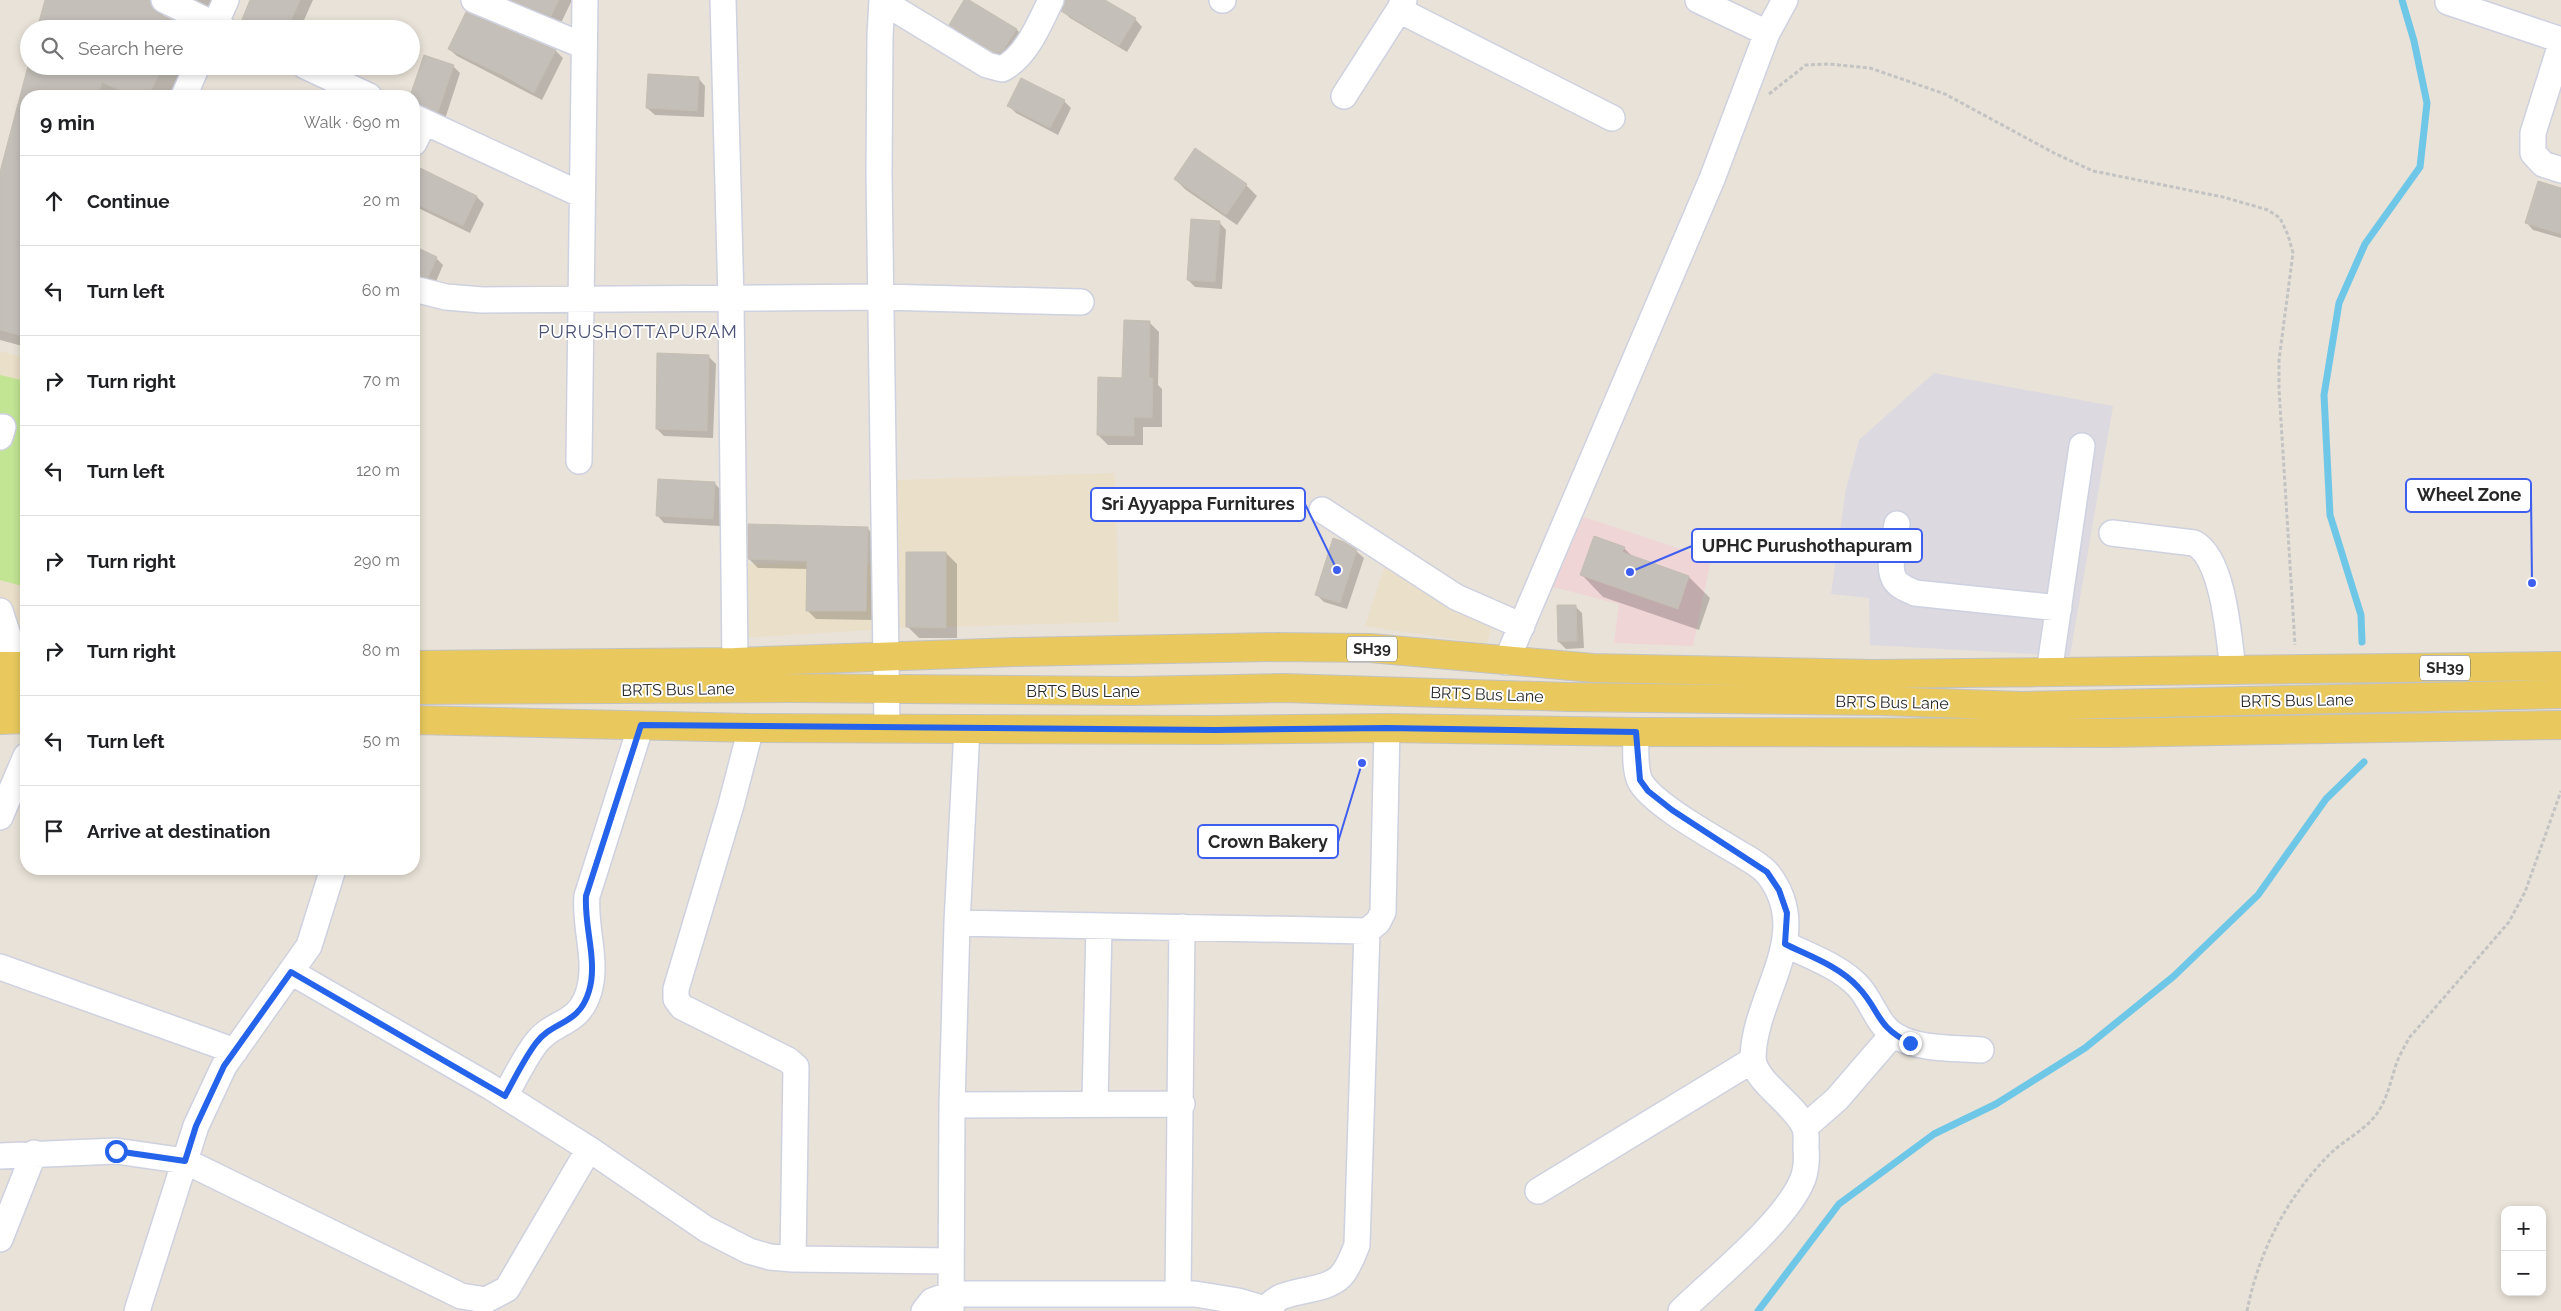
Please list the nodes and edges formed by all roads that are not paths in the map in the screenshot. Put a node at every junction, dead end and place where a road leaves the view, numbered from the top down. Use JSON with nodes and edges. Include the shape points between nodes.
{"nodes":[{"id":1,"x":164,"y":0,"type":"edge"},
{"id":2,"x":226,"y":0,"type":"edge"},
{"id":3,"x":474,"y":0,"type":"edge"},
{"id":4,"x":585,"y":0,"type":"edge"},
{"id":5,"x":723,"y":0,"type":"edge"},
{"id":6,"x":1051,"y":0,"type":"edge"},
{"id":7,"x":1698,"y":0,"type":"edge"},
{"id":8,"x":1785,"y":0,"type":"edge"},
{"id":9,"x":882,"y":1,"type":"edge"},
{"id":10,"x":2448,"y":2,"type":"dead end"},
{"id":11,"x":1402,"y":5,"type":"edge"},
{"id":12,"x":204,"y":20,"type":"edge"},
{"id":13,"x":220,"y":20,"type":"edge"},
{"id":14,"x":1767,"y":33,"type":"junction"},
{"id":15,"x":2561,"y":40,"type":"edge"},
{"id":16,"x":2561,"y":44,"type":"edge"},
{"id":17,"x":584,"y":46,"type":"junction"},
{"id":18,"x":193,"y":75,"type":"edge"},
{"id":19,"x":318,"y":75,"type":"edge"},
{"id":20,"x":187,"y":90,"type":"edge"},
{"id":21,"x":341,"y":90,"type":"edge"},
{"id":22,"x":1344,"y":96,"type":"dead end"},
{"id":23,"x":1612,"y":118,"type":"dead end"},
{"id":24,"x":420,"y":128,"type":"edge"},
{"id":25,"x":2561,"y":170,"type":"edge"},
{"id":26,"x":582,"y":195,"type":"junction"},
{"id":27,"x":420,"y":290,"type":"edge"},
{"id":28,"x":881,"y":297,"type":"junction"},
{"id":29,"x":580,"y":300,"type":"junction"},
{"id":30,"x":731,"y":300,"type":"junction"},
{"id":31,"x":1082,"y":302,"type":"dead end"},
{"id":32,"x":2082,"y":446,"type":"dead end"},
{"id":33,"x":579,"y":461,"type":"dead end"},
{"id":34,"x":1322,"y":510,"type":"dead end"},
{"id":35,"x":1897,"y":524,"type":"dead end"},
{"id":36,"x":2112,"y":533,"type":"dead end"},
{"id":37,"x":2059,"y":608,"type":"junction"},
{"id":38,"x":0,"y":611,"type":"edge"},
{"id":39,"x":1522,"y":626,"type":"junction"},
{"id":40,"x":888,"y":658,"type":"junction"},
{"id":41,"x":735,"y":662,"type":"junction"},
{"id":42,"x":1506,"y":662,"type":"junction"},
{"id":43,"x":420,"y":665,"type":"edge"},
{"id":44,"x":15,"y":666,"type":"edge"},
{"id":45,"x":2561,"y":666,"type":"edge"},
{"id":46,"x":2233,"y":671,"type":"junction"},
{"id":47,"x":2050,"y":673,"type":"junction"},
{"id":48,"x":420,"y":690,"type":"edge"},
{"id":49,"x":886,"y":690,"type":"junction"},
{"id":50,"x":0,"y":692,"type":"edge"},
{"id":51,"x":20,"y":692,"type":"edge"},
{"id":52,"x":2561,"y":694,"type":"edge"},
{"id":53,"x":20,"y":719,"type":"edge"},
{"id":54,"x":0,"y":720,"type":"edge"},
{"id":55,"x":420,"y":720,"type":"edge"},
{"id":56,"x":641,"y":725,"type":"junction"},
{"id":57,"x":2561,"y":725,"type":"edge"},
{"id":58,"x":887,"y":727,"type":"junction"},
{"id":59,"x":752,"y":728,"type":"junction"},
{"id":60,"x":1387,"y":728,"type":"junction"},
{"id":61,"x":966,"y":729,"type":"junction"},
{"id":62,"x":1636,"y":732,"type":"junction"},
{"id":63,"x":20,"y":770,"type":"edge"},
{"id":64,"x":0,"y":817,"type":"edge"},
{"id":65,"x":331,"y":875,"type":"edge"},
{"id":66,"x":957,"y":923,"type":"junction"},
{"id":67,"x":1099,"y":927,"type":"junction"},
{"id":68,"x":1182,"y":927,"type":"junction"},
{"id":69,"x":1367,"y":931,"type":"junction"},
{"id":70,"x":1785,"y":944,"type":"junction"},
{"id":71,"x":0,"y":967,"type":"edge"},
{"id":72,"x":291,"y":972,"type":"junction"},
{"id":73,"x":1893,"y":1034,"type":"junction"},
{"id":74,"x":1981,"y":1050,"type":"dead end"},
{"id":75,"x":235,"y":1051,"type":"junction"},
{"id":76,"x":1753,"y":1060,"type":"junction"},
{"id":77,"x":505,"y":1096,"type":"junction"},
{"id":78,"x":1095,"y":1102,"type":"junction"},
{"id":79,"x":952,"y":1104,"type":"junction"},
{"id":80,"x":1182,"y":1104,"type":"junction"},
{"id":81,"x":1805,"y":1127,"type":"junction"},
{"id":82,"x":589,"y":1149,"type":"junction"},
{"id":83,"x":34,"y":1153,"type":"junction"},
{"id":84,"x":0,"y":1156,"type":"edge"},
{"id":85,"x":185,"y":1161,"type":"junction"},
{"id":86,"x":1538,"y":1192,"type":"dead end"},
{"id":87,"x":0,"y":1239,"type":"edge"},
{"id":88,"x":793,"y":1259,"type":"junction"},
{"id":89,"x":950,"y":1261,"type":"junction"},
{"id":90,"x":1178,"y":1293,"type":"junction"},
{"id":91,"x":951,"y":1302,"type":"edge"},
{"id":92,"x":1137,"y":1302,"type":"edge"},
{"id":93,"x":1268,"y":1310,"type":"edge"},
{"id":94,"x":137,"y":1311,"type":"edge"},
{"id":95,"x":924,"y":1311,"type":"edge"},
{"id":96,"x":1681,"y":1311,"type":"edge"}],
"edges":[{"from":1,"to":12,"type":"street"},
{"from":2,"to":13,"type":"street"},
{"from":3,"to":17,"type":"street"},
{"from":4,"to":17,"type":"street"},
{"from":5,"to":30,"type":"street"},
{"from":6,"to":9,"type":"street","via":[[1014,63],[1002,69],[987,65]]},
{"from":7,"to":14,"type":"street"},
{"from":8,"to":14,"type":"street"},
{"from":9,"to":28,"type":"street"},
{"from":10,"to":15,"type":"street"},
{"from":11,"to":22,"type":"street"},
{"from":11,"to":23,"type":"street"},
{"from":14,"to":39,"type":"street","via":[[1712,179]]},
{"from":16,"to":25,"type":"street","via":[[2533,133],[2533,153],[2543,164]]},
{"from":17,"to":26,"type":"street"},
{"from":18,"to":20,"type":"street"},
{"from":19,"to":21,"type":"street"},
{"from":24,"to":26,"type":"street"},
{"from":26,"to":29,"type":"street"},
{"from":27,"to":29,"type":"street","via":[[482,300]]},
{"from":28,"to":30,"type":"street"},
{"from":28,"to":31,"type":"street"},
{"from":28,"to":40,"type":"street"},
{"from":29,"to":30,"type":"street"},
{"from":29,"to":33,"type":"street"},
{"from":30,"to":41,"type":"street"},
{"from":32,"to":37,"type":"street"},
{"from":34,"to":39,"type":"street","via":[[1456,597]]},
{"from":35,"to":37,"type":"street","via":[[1892,558],[1893,576],[1900,586],[1915,593]]},
{"from":36,"to":46,"type":"street","via":[[2194,543],[2202,547],[2212,562],[2224,607]]},
{"from":37,"to":47,"type":"street"},
{"from":38,"to":44,"type":"street"},
{"from":39,"to":42,"type":"street"},
{"from":40,"to":41,"type":"main road","number":"SH39"},
{"from":40,"to":42,"type":"main road","number":"SH39","via":[[1277,647],[1370,648]]},
{"from":40,"to":49,"type":"street"},
{"from":41,"to":43,"type":"main road","number":"SH39"},
{"from":42,"to":47,"type":"main road","number":"SH39","via":[[1593,668],[1853,674]]},
{"from":45,"to":46,"type":"main road","number":"SH39"},
{"from":46,"to":47,"type":"main road","number":"SH39"},
{"from":48,"to":49,"type":"main road","name":"BRTS Bus Lane"},
{"from":49,"to":52,"type":"main road","name":"BRTS Bus Lane","via":[[1346,689],[1569,698],[1882,701],[2022,706]]},
{"from":49,"to":58,"type":"street"},
{"from":50,"to":51,"type":"main road"},
{"from":53,"to":54,"type":"main road"},
{"from":55,"to":56,"type":"main road"},
{"from":56,"to":59,"type":"main road"},
{"from":56,"to":77,"type":"street","via":[[586,896],[585,914],[591,954],[589,990],[580,1011],[537,1042]]},
{"from":57,"to":62,"type":"main road","via":[[2109,733]]},
{"from":58,"to":59,"type":"main road"},
{"from":58,"to":61,"type":"main road"},
{"from":59,"to":88,"type":"street","via":[[676,989],[676,999],[682,1007],[796,1067]]},
{"from":60,"to":61,"type":"main road"},
{"from":60,"to":62,"type":"main road"},
{"from":60,"to":69,"type":"street","via":[[1383,912],[1378,922]]},
{"from":61,"to":66,"type":"street"},
{"from":62,"to":70,"type":"street","via":[[1640,780],[1648,791],[1767,872],[1779,890],[1787,913]]},
{"from":63,"to":64,"type":"street"},
{"from":65,"to":72,"type":"street","via":[[309,946]]},
{"from":66,"to":67,"type":"street"},
{"from":66,"to":79,"type":"street"},
{"from":67,"to":68,"type":"street"},
{"from":67,"to":78,"type":"street"},
{"from":68,"to":69,"type":"street"},
{"from":68,"to":80,"type":"street"},
{"from":69,"to":93,"type":"street","via":[[1357,1245],[1341,1276],[1330,1284],[1290,1294]]},
{"from":70,"to":73,"type":"street","via":[[1837,970],[1857,986],[1879,1020]]},
{"from":70,"to":76,"type":"street","via":[[1755,1036]]},
{"from":71,"to":75,"type":"street"},
{"from":72,"to":75,"type":"street"},
{"from":72,"to":77,"type":"street"},
{"from":73,"to":74,"type":"street","via":[[1910,1043]]},
{"from":73,"to":81,"type":"street","via":[[1837,1099]]},
{"from":75,"to":85,"type":"street","via":[[211,1093]]},
{"from":76,"to":81,"type":"street","via":[[1761,1077],[1787,1102]]},
{"from":76,"to":86,"type":"street"},
{"from":77,"to":82,"type":"street"},
{"from":78,"to":79,"type":"street"},
{"from":78,"to":80,"type":"street"},
{"from":79,"to":89,"type":"street"},
{"from":80,"to":90,"type":"street"},
{"from":81,"to":96,"type":"street","via":[[1807,1154],[1802,1180],[1793,1197],[1769,1226]]},
{"from":82,"to":85,"type":"street","via":[[507,1289],[486,1300],[460,1296]]},
{"from":82,"to":88,"type":"street","via":[[706,1229],[749,1252]]},
{"from":83,"to":84,"type":"street"},
{"from":83,"to":85,"type":"street","via":[[116,1151]]},
{"from":83,"to":87,"type":"street"},
{"from":85,"to":94,"type":"street"},
{"from":88,"to":89,"type":"street"},
{"from":89,"to":91,"type":"street"},
{"from":90,"to":92,"type":"street"},
{"from":90,"to":93,"type":"street","via":[[1217,1297]]},
{"from":91,"to":92,"type":"street"},
{"from":91,"to":95,"type":"street","via":[[932,1302]]}]}
